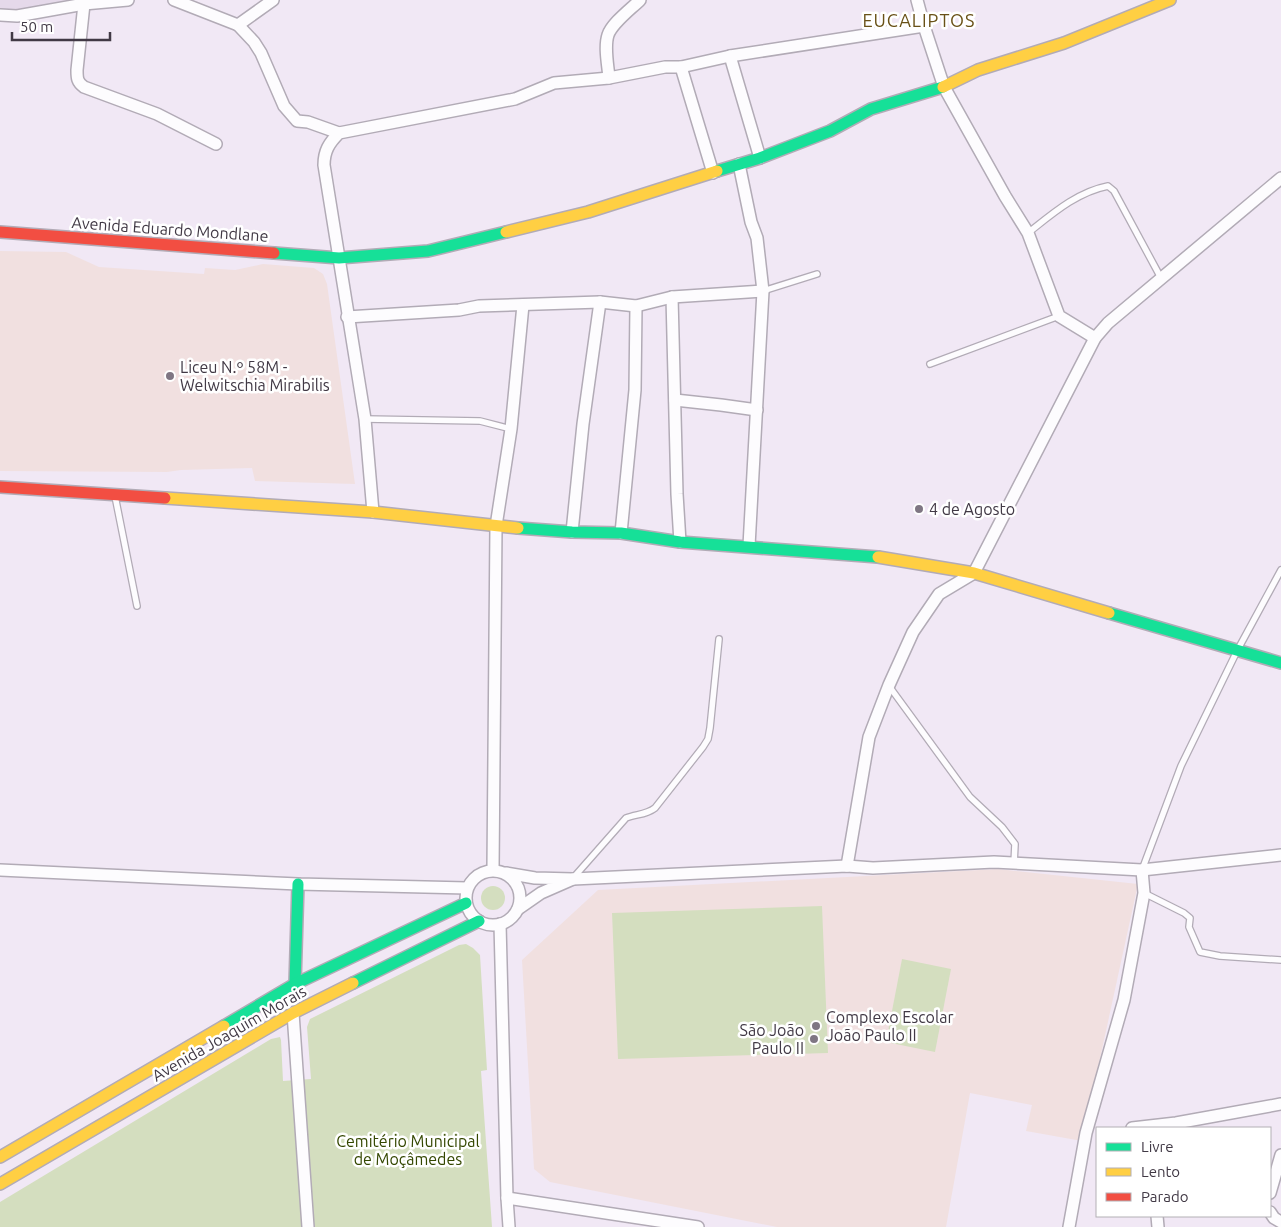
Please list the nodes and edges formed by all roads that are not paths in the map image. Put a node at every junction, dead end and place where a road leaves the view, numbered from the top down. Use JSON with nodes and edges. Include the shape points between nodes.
{"nodes":[{"id":1,"x":128,"y":0,"type":"edge"},
{"id":2,"x":174,"y":0,"type":"edge"},
{"id":3,"x":273,"y":0,"type":"edge"},
{"id":4,"x":640,"y":0,"type":"edge"},
{"id":5,"x":917,"y":0,"type":"edge"},
{"id":6,"x":1170,"y":0,"type":"edge"},
{"id":7,"x":84,"y":4,"type":"junction"},
{"id":8,"x":0,"y":15,"type":"edge"},
{"id":9,"x":238,"y":25,"type":"junction"},
{"id":10,"x":924,"y":26,"type":"junction"},
{"id":11,"x":730,"y":56,"type":"junction"},
{"id":12,"x":681,"y":67,"type":"junction"},
{"id":13,"x":609,"y":78,"type":"junction"},
{"id":14,"x":944,"y":87,"type":"junction"},
{"id":15,"x":339,"y":133,"type":"junction"},
{"id":16,"x":216,"y":144,"type":"dead end"},
{"id":17,"x":760,"y":158,"type":"junction"},
{"id":18,"x":739,"y":164,"type":"junction"},
{"id":19,"x":713,"y":172,"type":"junction"},
{"id":20,"x":1281,"y":178,"type":"edge"},
{"id":21,"x":0,"y":232,"type":"edge"},
{"id":22,"x":1028,"y":233,"type":"junction"},
{"id":23,"x":338,"y":258,"type":"junction"},
{"id":24,"x":817,"y":274,"type":"dead end"},
{"id":25,"x":1161,"y":278,"type":"junction"},
{"id":26,"x":763,"y":291,"type":"junction"},
{"id":27,"x":672,"y":297,"type":"junction"},
{"id":28,"x":600,"y":302,"type":"junction"},
{"id":29,"x":523,"y":305,"type":"junction"},
{"id":30,"x":636,"y":306,"type":"junction"},
{"id":31,"x":1059,"y":316,"type":"junction"},
{"id":32,"x":348,"y":317,"type":"junction"},
{"id":33,"x":1095,"y":338,"type":"junction"},
{"id":34,"x":930,"y":364,"type":"dead end"},
{"id":35,"x":675,"y":400,"type":"junction"},
{"id":36,"x":757,"y":410,"type":"junction"},
{"id":37,"x":365,"y":419,"type":"junction"},
{"id":38,"x":511,"y":430,"type":"junction"},
{"id":39,"x":0,"y":488,"type":"edge"},
{"id":40,"x":115,"y":496,"type":"junction"},
{"id":41,"x":373,"y":512,"type":"junction"},
{"id":42,"x":496,"y":526,"type":"junction"},
{"id":43,"x":572,"y":532,"type":"junction"},
{"id":44,"x":621,"y":533,"type":"junction"},
{"id":45,"x":680,"y":542,"type":"junction"},
{"id":46,"x":749,"y":546,"type":"junction"},
{"id":47,"x":1281,"y":570,"type":"edge"},
{"id":48,"x":974,"y":573,"type":"junction"},
{"id":49,"x":137,"y":606,"type":"dead end"},
{"id":50,"x":719,"y":639,"type":"dead end"},
{"id":51,"x":1237,"y":651,"type":"junction"},
{"id":52,"x":1281,"y":663,"type":"edge"},
{"id":53,"x":889,"y":685,"type":"junction"},
{"id":54,"x":1281,"y":855,"type":"edge"},
{"id":55,"x":1014,"y":864,"type":"junction"},
{"id":56,"x":847,"y":866,"type":"junction"},
{"id":57,"x":0,"y":870,"type":"edge"},
{"id":58,"x":1142,"y":870,"type":"junction"},
{"id":59,"x":498,"y":871,"type":"junction"},
{"id":60,"x":573,"y":879,"type":"junction"},
{"id":61,"x":298,"y":884,"type":"junction"},
{"id":62,"x":467,"y":888,"type":"junction"},
{"id":63,"x":1144,"y":893,"type":"junction"},
{"id":64,"x":466,"y":903,"type":"junction"},
{"id":65,"x":518,"y":909,"type":"junction"},
{"id":66,"x":479,"y":921,"type":"junction"},
{"id":67,"x":500,"y":924,"type":"junction"},
{"id":68,"x":1281,"y":960,"type":"edge"},
{"id":69,"x":295,"y":984,"type":"junction"},
{"id":70,"x":293,"y":1013,"type":"junction"},
{"id":71,"x":1281,"y":1104,"type":"edge"},
{"id":72,"x":1154,"y":1127,"type":"edge"},
{"id":73,"x":1092,"y":1132,"type":"edge"},
{"id":74,"x":1281,"y":1155,"type":"edge"},
{"id":75,"x":0,"y":1157,"type":"edge"},
{"id":76,"x":0,"y":1184,"type":"edge"},
{"id":77,"x":1271,"y":1190,"type":"edge"},
{"id":78,"x":507,"y":1198,"type":"junction"},
{"id":79,"x":1271,"y":1214,"type":"edge"},
{"id":80,"x":1281,"y":1222,"type":"edge"},
{"id":81,"x":308,"y":1227,"type":"edge"},
{"id":82,"x":509,"y":1227,"type":"edge"},
{"id":83,"x":698,"y":1227,"type":"edge"},
{"id":84,"x":1070,"y":1227,"type":"edge"}],
"edges":[{"from":1,"to":7,"type":"street"},
{"from":2,"to":9,"type":"street"},
{"from":3,"to":9,"type":"street"},
{"from":4,"to":13,"type":"street","via":[[608,34]]},
{"from":5,"to":10,"type":"street"},
{"from":6,"to":14,"type":"street","name":"Avenida Eduardo Mondlane","via":[[1064,42],[978,70]]},
{"from":7,"to":8,"type":"street","via":[[17,16]]},
{"from":7,"to":16,"type":"street","via":[[77,70],[79,83],[157,114]]},
{"from":9,"to":15,"type":"street","via":[[261,53],[284,106],[297,121]]},
{"from":10,"to":11,"type":"street"},
{"from":10,"to":14,"type":"street"},
{"from":11,"to":12,"type":"street"},
{"from":11,"to":17,"type":"street"},
{"from":12,"to":13,"type":"street"},
{"from":12,"to":19,"type":"street"},
{"from":13,"to":15,"type":"street","via":[[554,83],[515,99]]},
{"from":14,"to":17,"type":"street","name":"Avenida Eduardo Mondlane","via":[[871,109],[830,131]]},
{"from":14,"to":22,"type":"street"},
{"from":15,"to":23,"type":"street","via":[[324,153]]},
{"from":17,"to":18,"type":"street","name":"Avenida Eduardo Mondlane"},
{"from":18,"to":19,"type":"street","name":"Avenida Eduardo Mondlane"},
{"from":18,"to":26,"type":"street","via":[[757,238]]},
{"from":19,"to":23,"type":"street","name":"Avenida Eduardo Mondlane","via":[[588,212],[428,251]]},
{"from":20,"to":25,"type":"street"},
{"from":21,"to":23,"type":"street","name":"Avenida Eduardo Mondlane"},
{"from":22,"to":25,"type":"lane","via":[[1060,208],[1097,188],[1108,186]]},
{"from":22,"to":31,"type":"street"},
{"from":23,"to":32,"type":"street"},
{"from":24,"to":26,"type":"lane"},
{"from":25,"to":33,"type":"street"},
{"from":26,"to":27,"type":"street"},
{"from":26,"to":36,"type":"street"},
{"from":27,"to":30,"type":"street"},
{"from":27,"to":35,"type":"street"},
{"from":28,"to":29,"type":"street"},
{"from":28,"to":30,"type":"street"},
{"from":28,"to":43,"type":"street"},
{"from":29,"to":32,"type":"street"},
{"from":29,"to":38,"type":"street"},
{"from":30,"to":44,"type":"street","via":[[635,390]]},
{"from":31,"to":33,"type":"street"},
{"from":31,"to":34,"type":"lane"},
{"from":32,"to":37,"type":"street"},
{"from":33,"to":48,"type":"street"},
{"from":35,"to":36,"type":"street"},
{"from":35,"to":45,"type":"street"},
{"from":36,"to":46,"type":"street"},
{"from":37,"to":38,"type":"lane","via":[[480,421]]},
{"from":37,"to":41,"type":"street"},
{"from":38,"to":42,"type":"street"},
{"from":39,"to":40,"type":"street"},
{"from":40,"to":41,"type":"street"},
{"from":40,"to":49,"type":"lane"},
{"from":41,"to":42,"type":"street"},
{"from":42,"to":43,"type":"street"},
{"from":42,"to":59,"type":"street"},
{"from":43,"to":44,"type":"street"},
{"from":44,"to":45,"type":"street"},
{"from":45,"to":46,"type":"street"},
{"from":46,"to":48,"type":"street","via":[[869,556]]},
{"from":47,"to":51,"type":"lane"},
{"from":48,"to":51,"type":"street"},
{"from":48,"to":53,"type":"street","via":[[939,594],[913,632]]},
{"from":50,"to":60,"type":"lane","via":[[710,728],[703,748],[655,808],[649,813],[626,818]]},
{"from":51,"to":52,"type":"street"},
{"from":51,"to":58,"type":"lane","via":[[1181,766]]},
{"from":53,"to":55,"type":"lane","via":[[970,797],[1015,844]]},
{"from":53,"to":56,"type":"street","via":[[869,737]]},
{"from":54,"to":58,"type":"street"},
{"from":55,"to":56,"type":"street"},
{"from":55,"to":58,"type":"street"},
{"from":56,"to":60,"type":"street"},
{"from":57,"to":61,"type":"street"},
{"from":58,"to":63,"type":"street"},
{"from":59,"to":60,"type":"street","via":[[535,878]]},
{"from":59,"to":62,"type":"street","via":[[477,875]]},
{"from":59,"to":65,"type":"street","via":[[516,883],[520,892]]},
{"from":60,"to":65,"type":"street","via":[[541,893]]},
{"from":61,"to":62,"type":"street"},
{"from":61,"to":69,"type":"street"},
{"from":62,"to":64,"type":"street"},
{"from":63,"to":68,"type":"lane","via":[[1190,918],[1189,927],[1200,952]]},
{"from":63,"to":73,"type":"street","via":[[1124,1000]]},
{"from":64,"to":66,"type":"street"},
{"from":64,"to":69,"type":"street","name":"Avenida Joaquim Morais"},
{"from":65,"to":67,"type":"street"},
{"from":66,"to":67,"type":"street"},
{"from":66,"to":70,"type":"street","name":"Avenida Joaquim Morais"},
{"from":67,"to":78,"type":"street"},
{"from":69,"to":75,"type":"street","name":"Avenida Joaquim Morais"},
{"from":70,"to":76,"type":"street","name":"Avenida Joaquim Morais"},
{"from":70,"to":81,"type":"street"},
{"from":71,"to":72,"type":"street"},
{"from":73,"to":84,"type":"street"},
{"from":74,"to":77,"type":"street"},
{"from":78,"to":82,"type":"street"},
{"from":78,"to":83,"type":"street"},
{"from":79,"to":80,"type":"street"}]}
